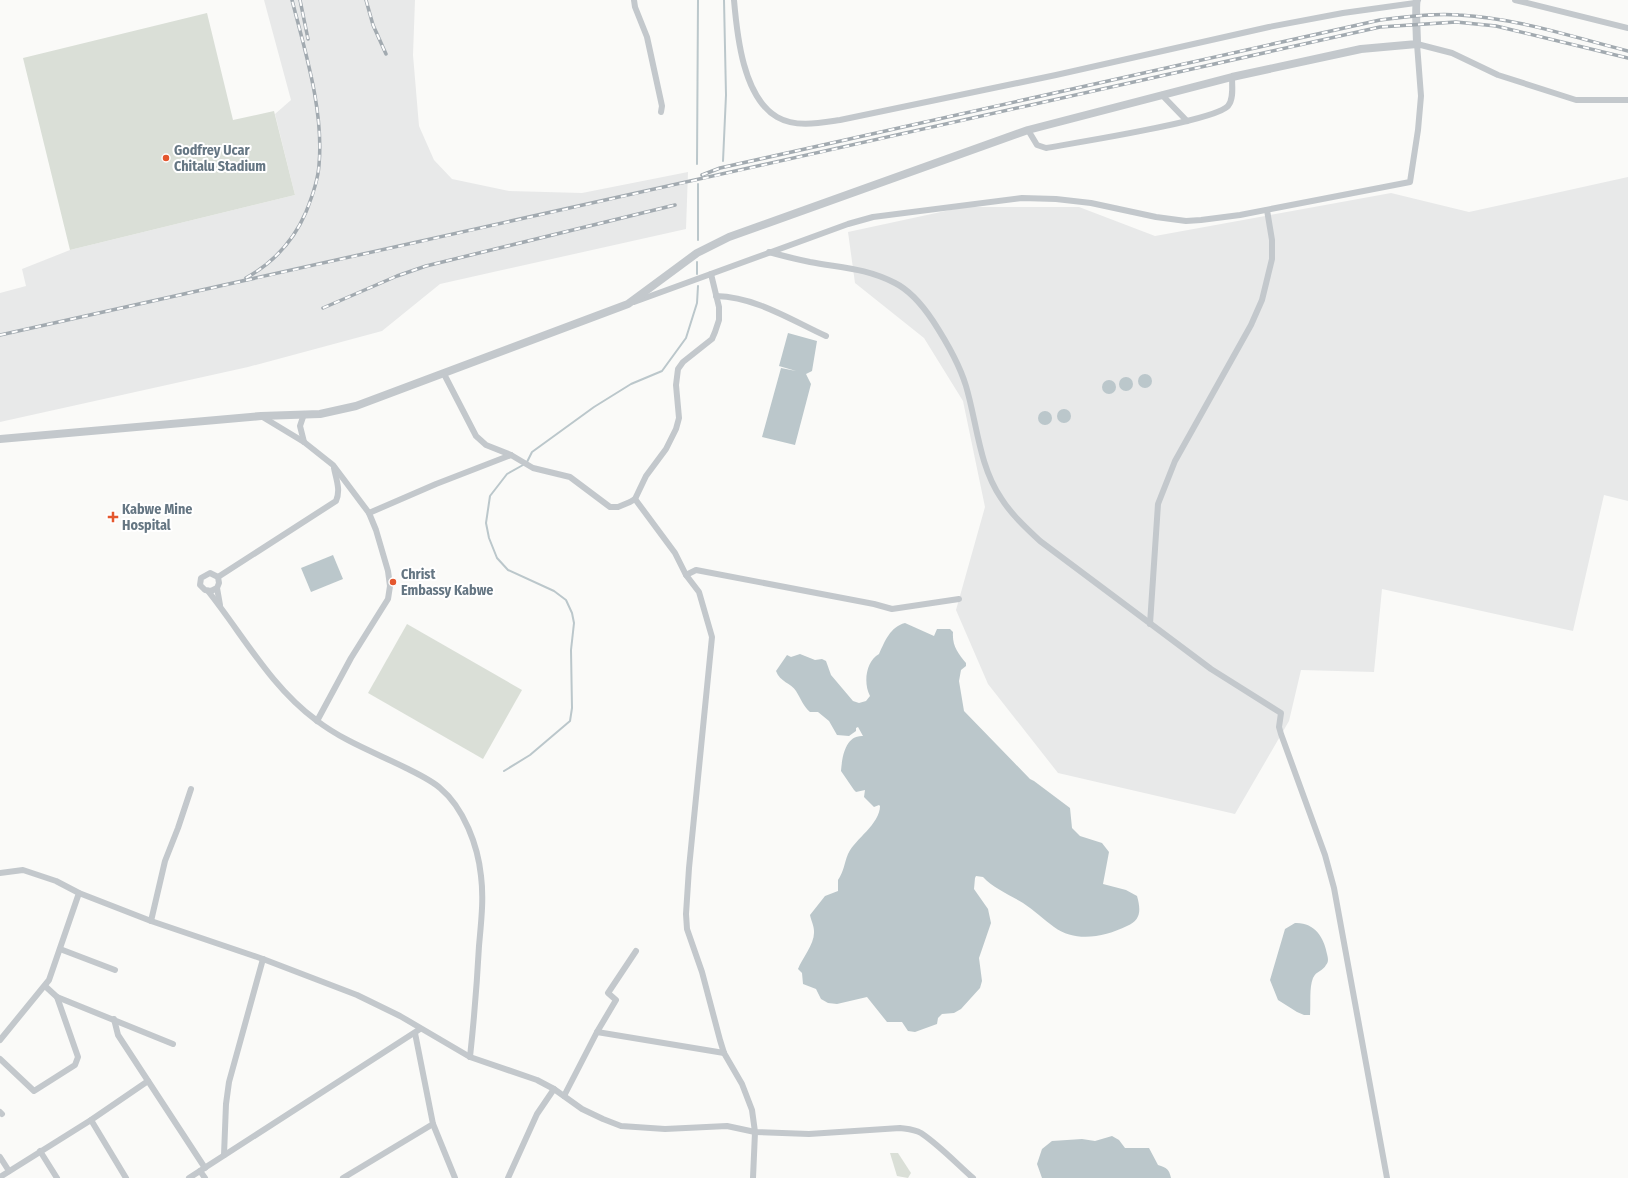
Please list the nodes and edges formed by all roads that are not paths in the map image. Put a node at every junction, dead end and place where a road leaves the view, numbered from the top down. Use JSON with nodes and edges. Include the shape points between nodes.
{"nodes":[{"id":1,"x":634,"y":0,"type":"edge"},
{"id":2,"x":734,"y":0,"type":"edge"},
{"id":3,"x":1515,"y":0,"type":"edge"},
{"id":4,"x":1416,"y":2,"type":"edge"},
{"id":5,"x":1628,"y":28,"type":"edge"},
{"id":6,"x":1417,"y":44,"type":"junction"},
{"id":7,"x":1232,"y":77,"type":"junction"},
{"id":8,"x":1162,"y":95,"type":"junction"},
{"id":9,"x":1628,"y":100,"type":"edge"},
{"id":10,"x":661,"y":112,"type":"dead end"},
{"id":11,"x":1187,"y":122,"type":"junction"},
{"id":12,"x":1028,"y":130,"type":"junction"},
{"id":13,"x":1267,"y":210,"type":"junction"},
{"id":14,"x":769,"y":252,"type":"junction"},
{"id":15,"x":711,"y":274,"type":"junction"},
{"id":16,"x":716,"y":296,"type":"junction"},
{"id":17,"x":628,"y":304,"type":"junction"},
{"id":18,"x":826,"y":336,"type":"dead end"},
{"id":19,"x":444,"y":374,"type":"junction"},
{"id":20,"x":304,"y":414,"type":"junction"},
{"id":21,"x":261,"y":416,"type":"junction"},
{"id":22,"x":0,"y":440,"type":"edge"},
{"id":23,"x":304,"y":442,"type":"junction"},
{"id":24,"x":511,"y":455,"type":"junction"},
{"id":25,"x":333,"y":465,"type":"junction"},
{"id":26,"x":635,"y":499,"type":"junction"},
{"id":27,"x":370,"y":513,"type":"junction"},
{"id":28,"x":686,"y":575,"type":"junction"},
{"id":29,"x":218,"y":577,"type":"junction"},
{"id":30,"x":217,"y":588,"type":"junction"},
{"id":31,"x":208,"y":591,"type":"junction"},
{"id":32,"x":959,"y":599,"type":"dead end"},
{"id":33,"x":220,"y":606,"type":"junction"},
{"id":34,"x":1150,"y":624,"type":"junction"},
{"id":35,"x":317,"y":721,"type":"junction"},
{"id":36,"x":191,"y":789,"type":"dead end"},
{"id":37,"x":0,"y":873,"type":"edge"},
{"id":38,"x":79,"y":893,"type":"junction"},
{"id":39,"x":151,"y":921,"type":"junction"},
{"id":40,"x":60,"y":949,"type":"junction"},
{"id":41,"x":636,"y":951,"type":"dead end"},
{"id":42,"x":263,"y":959,"type":"junction"},
{"id":43,"x":115,"y":970,"type":"dead end"},
{"id":44,"x":45,"y":986,"type":"junction"},
{"id":45,"x":57,"y":997,"type":"junction"},
{"id":46,"x":114,"y":1019,"type":"junction"},
{"id":47,"x":418,"y":1031,"type":"junction"},
{"id":48,"x":597,"y":1032,"type":"junction"},
{"id":49,"x":0,"y":1040,"type":"edge"},
{"id":50,"x":173,"y":1044,"type":"dead end"},
{"id":51,"x":724,"y":1053,"type":"junction"},
{"id":52,"x":470,"y":1057,"type":"junction"},
{"id":53,"x":0,"y":1059,"type":"edge"},
{"id":54,"x":148,"y":1081,"type":"junction"},
{"id":55,"x":554,"y":1089,"type":"junction"},
{"id":56,"x":564,"y":1096,"type":"junction"},
{"id":57,"x":91,"y":1120,"type":"junction"},
{"id":58,"x":433,"y":1124,"type":"junction"},
{"id":59,"x":754,"y":1132,"type":"junction"},
{"id":60,"x":40,"y":1151,"type":"junction"},
{"id":61,"x":224,"y":1155,"type":"junction"},
{"id":62,"x":0,"y":1157,"type":"edge"},
{"id":63,"x":203,"y":1169,"type":"junction"},
{"id":64,"x":9,"y":1171,"type":"junction"},
{"id":65,"x":0,"y":1177,"type":"edge"},
{"id":66,"x":57,"y":1178,"type":"edge"},
{"id":67,"x":126,"y":1178,"type":"edge"},
{"id":68,"x":189,"y":1178,"type":"edge"},
{"id":69,"x":205,"y":1178,"type":"edge"},
{"id":70,"x":343,"y":1178,"type":"edge"},
{"id":71,"x":455,"y":1178,"type":"edge"},
{"id":72,"x":508,"y":1178,"type":"edge"},
{"id":73,"x":753,"y":1178,"type":"edge"},
{"id":74,"x":973,"y":1178,"type":"edge"},
{"id":75,"x":1388,"y":1178,"type":"edge"}],
"edges":[{"from":1,"to":10,"type":"street","via":[[647,37],[662,106]]},
{"from":2,"to":4,"type":"street","via":[[739,46],[746,73],[758,96],[767,110],[778,118],[812,124],[1056,75],[1269,27]]},
{"from":3,"to":5,"type":"street"},
{"from":4,"to":6,"type":"street"},
{"from":6,"to":7,"type":"street","via":[[1361,49]]},
{"from":6,"to":9,"type":"street","via":[[1452,52],[1498,75],[1576,100]]},
{"from":6,"to":13,"type":"street","via":[[1421,96],[1410,182]]},
{"from":7,"to":8,"type":"street"},
{"from":7,"to":11,"type":"street","via":[[1231,100],[1227,107]]},
{"from":8,"to":11,"type":"street"},
{"from":8,"to":12,"type":"street"},
{"from":11,"to":12,"type":"street","via":[[1046,148],[1037,145]]},
{"from":12,"to":17,"type":"street","via":[[729,237],[697,253]]},
{"from":13,"to":14,"type":"street","via":[[1186,221],[1091,203],[1022,198],[873,217]]},
{"from":13,"to":34,"type":"street","via":[[1272,259],[1262,300],[1252,325],[1175,461],[1158,504]]},
{"from":14,"to":15,"type":"street"},
{"from":14,"to":34,"type":"street","via":[[876,274],[910,293],[945,339],[958,364],[966,385],[982,452],[1000,498],[1040,541]]},
{"from":15,"to":16,"type":"street"},
{"from":15,"to":17,"type":"street"},
{"from":16,"to":18,"type":"street","via":[[746,300],[766,307]]},
{"from":16,"to":26,"type":"street","via":[[719,320],[712,340],[683,362],[678,369],[676,386],[679,418],[676,429],[666,449],[646,476]]},
{"from":17,"to":19,"type":"street"},
{"from":19,"to":20,"type":"street","via":[[356,406],[320,414]]},
{"from":19,"to":24,"type":"street","via":[[476,436],[486,445]]},
{"from":20,"to":21,"type":"street"},
{"from":20,"to":23,"type":"street","via":[[300,426]]},
{"from":21,"to":22,"type":"street"},
{"from":21,"to":23,"type":"street"},
{"from":23,"to":25,"type":"street"},
{"from":24,"to":26,"type":"street","via":[[533,468],[570,477],[610,507],[618,507]]},
{"from":24,"to":27,"type":"street"},
{"from":25,"to":27,"type":"street"},
{"from":25,"to":29,"type":"street","via":[[339,495],[336,501]]},
{"from":26,"to":28,"type":"street","via":[[675,553]]},
{"from":27,"to":35,"type":"street","via":[[388,571],[390,592]]},
{"from":28,"to":32,"type":"street","via":[[696,570],[892,609]]},
{"from":28,"to":51,"type":"street","via":[[699,592],[712,637],[688,868],[686,914],[688,929]]},
{"from":29,"to":30,"type":"street"},
{"from":29,"to":31,"type":"street","via":[[210,573],[201,578],[200,585]]},
{"from":30,"to":31,"type":"street"},
{"from":30,"to":33,"type":"street"},
{"from":31,"to":33,"type":"street"},
{"from":33,"to":35,"type":"street","via":[[270,675],[294,703]]},
{"from":34,"to":75,"type":"street","via":[[1211,669],[1281,713],[1281,734],[1325,855],[1334,888]]},
{"from":35,"to":52,"type":"street","via":[[440,788],[452,800],[463,818],[474,843],[481,876],[482,913]]},
{"from":36,"to":39,"type":"street","via":[[165,862]]},
{"from":37,"to":38,"type":"street","via":[[23,870],[62,883]]},
{"from":38,"to":39,"type":"street"},
{"from":38,"to":40,"type":"street"},
{"from":39,"to":42,"type":"street"},
{"from":40,"to":43,"type":"street"},
{"from":40,"to":44,"type":"street"},
{"from":41,"to":48,"type":"street","via":[[608,993],[616,1000]]},
{"from":42,"to":47,"type":"street","via":[[357,995],[400,1016]]},
{"from":42,"to":61,"type":"street","via":[[229,1082]]},
{"from":44,"to":45,"type":"street"},
{"from":44,"to":49,"type":"street"},
{"from":45,"to":46,"type":"street"},
{"from":45,"to":53,"type":"street","via":[[78,1057],[75,1065],[34,1091]]},
{"from":46,"to":50,"type":"street"},
{"from":46,"to":54,"type":"street","via":[[118,1035]]},
{"from":47,"to":52,"type":"street"},
{"from":47,"to":58,"type":"street"},
{"from":47,"to":61,"type":"street"},
{"from":48,"to":51,"type":"street"},
{"from":48,"to":56,"type":"street"},
{"from":51,"to":59,"type":"street","via":[[747,1095],[752,1110]]},
{"from":52,"to":55,"type":"street","via":[[526,1076]]},
{"from":54,"to":57,"type":"street"},
{"from":54,"to":63,"type":"street"},
{"from":55,"to":56,"type":"street"},
{"from":55,"to":72,"type":"street","via":[[537,1114]]},
{"from":56,"to":59,"type":"street","via":[[603,1119],[621,1126],[665,1129],[727,1126]]},
{"from":57,"to":60,"type":"street"},
{"from":57,"to":67,"type":"street"},
{"from":58,"to":70,"type":"street"},
{"from":58,"to":71,"type":"street"},
{"from":59,"to":73,"type":"street"},
{"from":59,"to":74,"type":"street","via":[[809,1134],[912,1129],[920,1132]]},
{"from":60,"to":64,"type":"street"},
{"from":60,"to":66,"type":"street"},
{"from":61,"to":63,"type":"street"},
{"from":62,"to":64,"type":"street"},
{"from":63,"to":68,"type":"street"},
{"from":63,"to":69,"type":"street"},
{"from":64,"to":65,"type":"street"}]}
